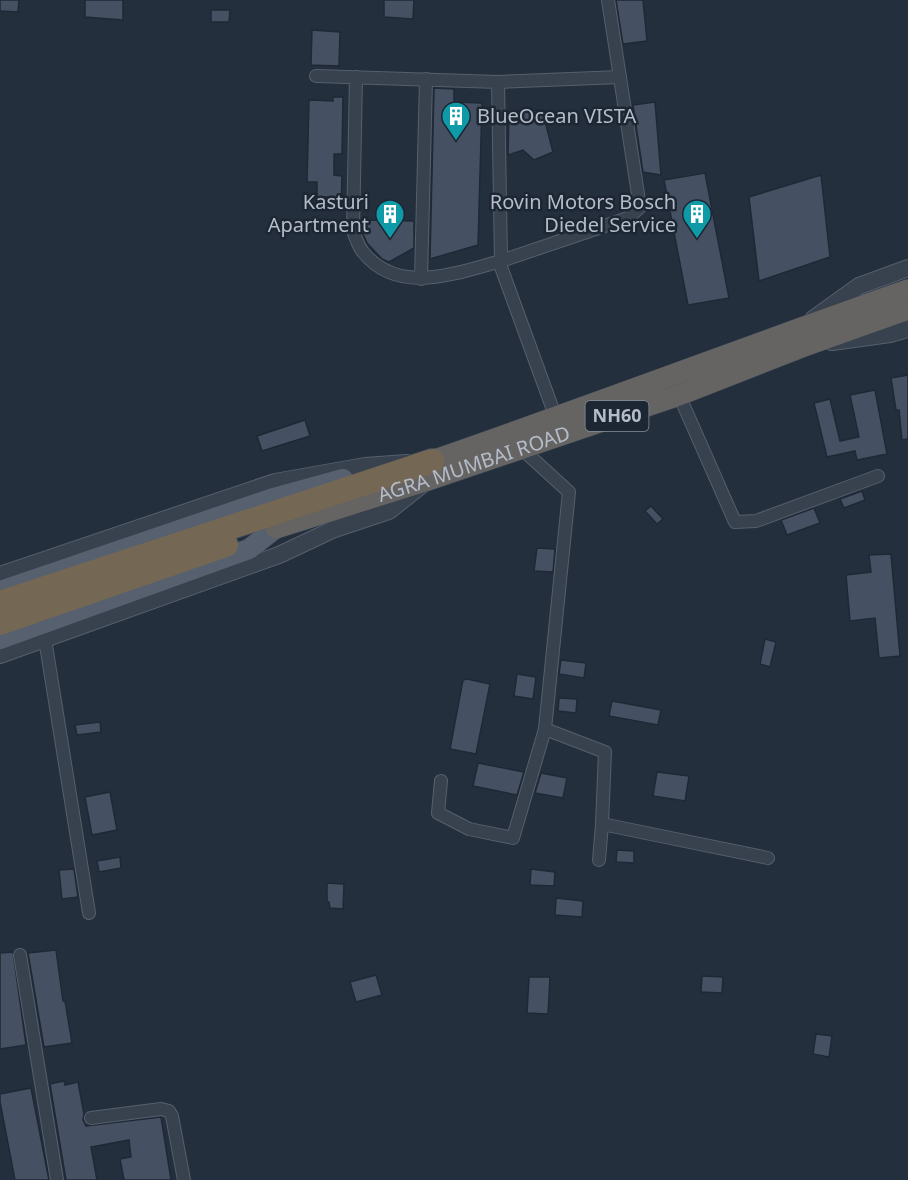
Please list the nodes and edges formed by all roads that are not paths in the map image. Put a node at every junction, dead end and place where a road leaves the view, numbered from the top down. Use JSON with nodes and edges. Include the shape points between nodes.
{"nodes":[{"id":1,"x":608,"y":0,"type":"edge"},
{"id":2,"x":316,"y":76,"type":"dead end"},
{"id":3,"x":356,"y":77,"type":"junction"},
{"id":4,"x":620,"y":77,"type":"junction"},
{"id":5,"x":426,"y":79,"type":"junction"},
{"id":6,"x":498,"y":82,"type":"junction"},
{"id":7,"x":501,"y":261,"type":"junction"},
{"id":8,"x":908,"y":268,"type":"edge"},
{"id":9,"x":421,"y":279,"type":"junction"},
{"id":10,"x":908,"y":290,"type":"edge"},
{"id":11,"x":908,"y":309,"type":"edge"},
{"id":12,"x":908,"y":329,"type":"edge"},
{"id":13,"x":803,"y":336,"type":"junction"},
{"id":14,"x":679,"y":395,"type":"junction"},
{"id":15,"x":556,"y":418,"type":"junction"},
{"id":16,"x":522,"y":449,"type":"junction"},
{"id":17,"x":430,"y":470,"type":"junction"},
{"id":18,"x":386,"y":476,"type":"junction"},
{"id":19,"x":878,"y":476,"type":"dead end"},
{"id":20,"x":276,"y":528,"type":"junction"},
{"id":21,"x":0,"y":575,"type":"edge"},
{"id":22,"x":79,"y":586,"type":"junction"},
{"id":23,"x":0,"y":591,"type":"edge"},
{"id":24,"x":0,"y":603,"type":"edge"},
{"id":25,"x":0,"y":623,"type":"edge"},
{"id":26,"x":0,"y":639,"type":"edge"},
{"id":27,"x":45,"y":639,"type":"junction"},
{"id":28,"x":0,"y":655,"type":"edge"},
{"id":29,"x":545,"y":729,"type":"junction"},
{"id":30,"x":441,"y":781,"type":"dead end"},
{"id":31,"x":602,"y":824,"type":"junction"},
{"id":32,"x":768,"y":858,"type":"dead end"},
{"id":33,"x":599,"y":860,"type":"dead end"},
{"id":34,"x":89,"y":913,"type":"dead end"},
{"id":35,"x":20,"y":955,"type":"dead end"},
{"id":36,"x":91,"y":1118,"type":"dead end"},
{"id":37,"x":57,"y":1180,"type":"edge"},
{"id":38,"x":184,"y":1180,"type":"edge"}],
"edges":[{"from":1,"to":4,"type":"street"},
{"from":2,"to":3,"type":"street"},
{"from":3,"to":5,"type":"street"},
{"from":3,"to":9,"type":"street","via":[[353,231],[361,250],[376,266],[394,276]]},
{"from":4,"to":6,"type":"street"},
{"from":4,"to":7,"type":"street","via":[[640,207],[628,218]]},
{"from":5,"to":6,"type":"street"},
{"from":5,"to":9,"type":"street"},
{"from":6,"to":7,"type":"street"},
{"from":7,"to":9,"type":"street"},
{"from":7,"to":15,"type":"street"},
{"from":8,"to":13,"type":"street","via":[[859,286]]},
{"from":10,"to":13,"type":"highway","name":"AGRA MUMBAI ROAD","number":"NH60"},
{"from":11,"to":13,"type":"highway","name":"AGRA MUMBAI ROAD","number":"NH60"},
{"from":12,"to":13,"type":"street","via":[[890,334]]},
{"from":13,"to":14,"type":"highway","name":"AGRA MUMBAI ROAD","number":"NH60"},
{"from":13,"to":15,"type":"highway","name":"AGRA MUMBAI ROAD","number":"NH60"},
{"from":14,"to":16,"type":"highway","name":"AGRA MUMBAI ROAD","number":"NH60"},
{"from":14,"to":19,"type":"street","via":[[735,522],[756,521]]},
{"from":15,"to":17,"type":"highway","name":"AGRA MUMBAI ROAD","number":"NH60"},
{"from":16,"to":17,"type":"highway","name":"AGRA MUMBAI ROAD","number":"NH60"},
{"from":16,"to":29,"type":"street","via":[[569,492]]},
{"from":17,"to":18,"type":"highway","number":"NH60"},
{"from":17,"to":20,"type":"highway","name":"AGRA MUMBAI ROAD","number":"NH60"},
{"from":17,"to":21,"type":"street","via":[[365,466],[275,482]]},
{"from":17,"to":27,"type":"street","via":[[389,511]]},
{"from":18,"to":22,"type":"highway","number":"NH60"},
{"from":18,"to":23,"type":"main road","via":[[353,477],[270,498]]},
{"from":20,"to":22,"type":"highway","number":"NH60"},
{"from":20,"to":26,"type":"main road","via":[[249,549]]},
{"from":22,"to":24,"type":"highway","number":"NH60"},
{"from":22,"to":25,"type":"highway","number":"NH60"},
{"from":27,"to":28,"type":"street"},
{"from":27,"to":34,"type":"street"},
{"from":29,"to":30,"type":"street","via":[[513,838],[469,829],[438,813]]},
{"from":29,"to":31,"type":"street","via":[[606,752]]},
{"from":31,"to":32,"type":"street"},
{"from":31,"to":33,"type":"street"},
{"from":35,"to":37,"type":"street"},
{"from":36,"to":38,"type":"street","via":[[169,1111]]}]}
